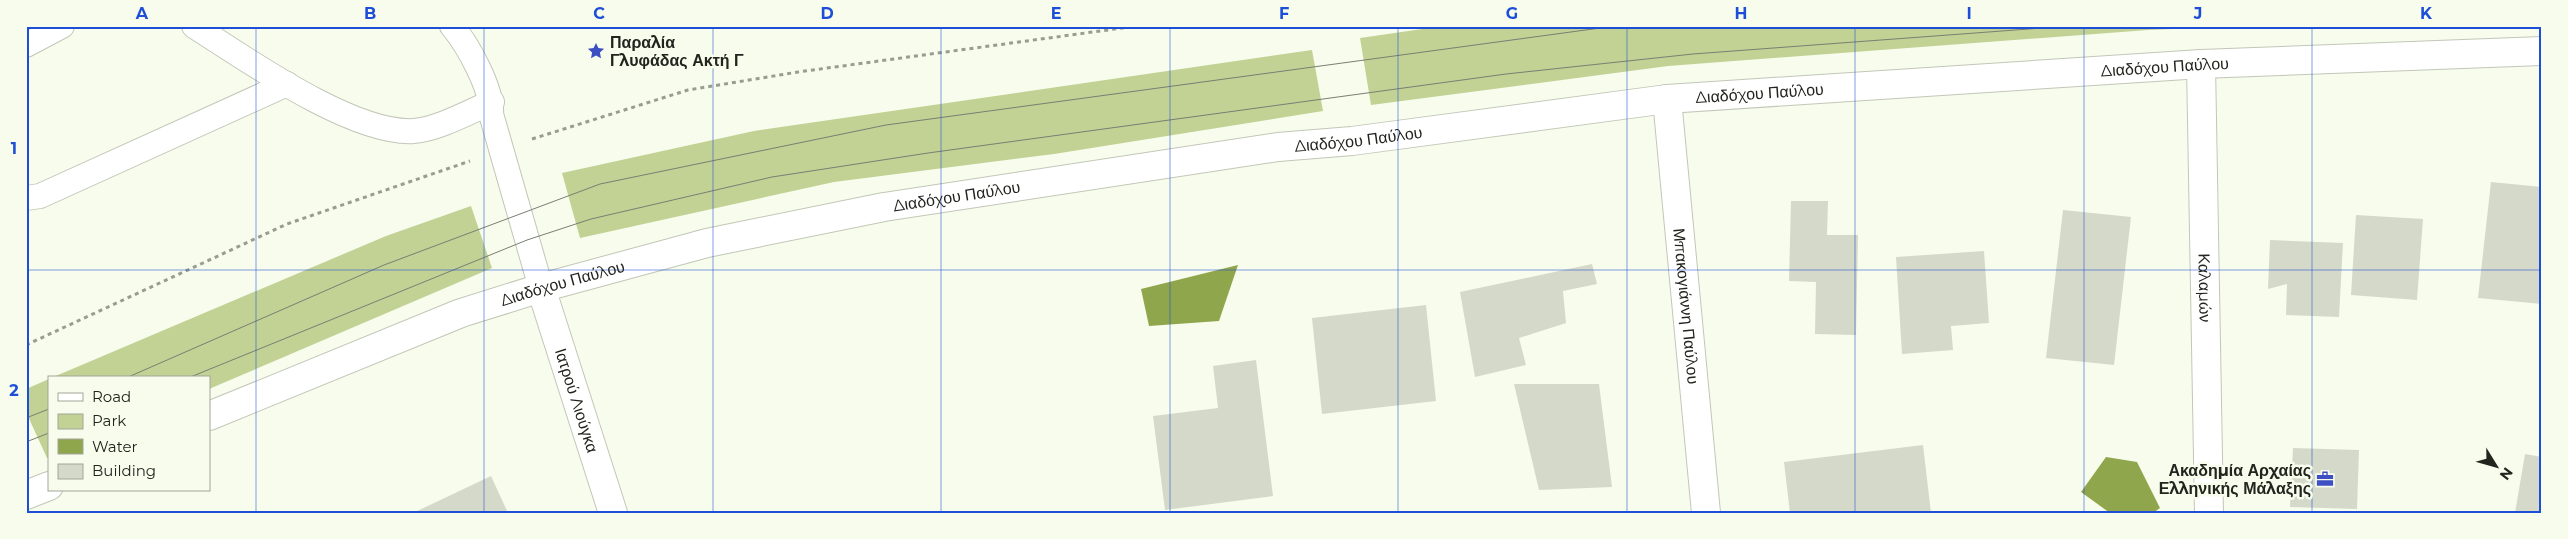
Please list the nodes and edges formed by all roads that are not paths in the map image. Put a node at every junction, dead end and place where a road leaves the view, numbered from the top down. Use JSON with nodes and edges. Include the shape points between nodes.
{"nodes":[{"id":1,"x":62,"y":26,"type":"edge"},
{"id":2,"x":194,"y":26,"type":"edge"},
{"id":3,"x":452,"y":26,"type":"edge"},
{"id":4,"x":26,"y":44,"type":"edge"},
{"id":5,"x":2542,"y":51,"type":"edge"},
{"id":6,"x":2201,"y":64,"type":"junction"},
{"id":7,"x":287,"y":84,"type":"junction"},
{"id":8,"x":1667,"y":100,"type":"junction"},
{"id":9,"x":492,"y":102,"type":"junction"},
{"id":10,"x":26,"y":198,"type":"edge"},
{"id":11,"x":541,"y":288,"type":"junction"},
{"id":12,"x":210,"y":416,"type":"edge"},
{"id":13,"x":48,"y":486,"type":"edge"},
{"id":14,"x":26,"y":495,"type":"edge"},
{"id":15,"x":613,"y":513,"type":"edge"},
{"id":16,"x":1706,"y":513,"type":"edge"},
{"id":17,"x":2209,"y":513,"type":"edge"}],
"edges":[{"from":1,"to":4,"type":"lane"},
{"from":2,"to":7,"type":"lane"},
{"from":3,"to":9,"type":"lane","via":[[463,39]]},
{"from":5,"to":6,"type":"street","name":"Διαδόχου Παύλου"},
{"from":6,"to":8,"type":"street","name":"Διαδόχου Παύλου"},
{"from":6,"to":17,"type":"street","name":"Καλαμών"},
{"from":7,"to":9,"type":"lane","via":[[365,123],[392,131],[416,131]]},
{"from":7,"to":10,"type":"lane","via":[[40,196]]},
{"from":8,"to":11,"type":"street","name":"Διαδόχου Παύλου","via":[[1352,141],[1278,147],[884,207],[707,243]]},
{"from":8,"to":16,"type":"street","name":"Μπακογιάννη Παύλου"},
{"from":9,"to":11,"type":"lane","via":[[491,114]]},
{"from":11,"to":12,"type":"street","name":"Διαδόχου Παύλου","via":[[461,313]]},
{"from":11,"to":15,"type":"street","name":"Ιατρού Λιούγκα"},
{"from":13,"to":14,"type":"street"}]}
